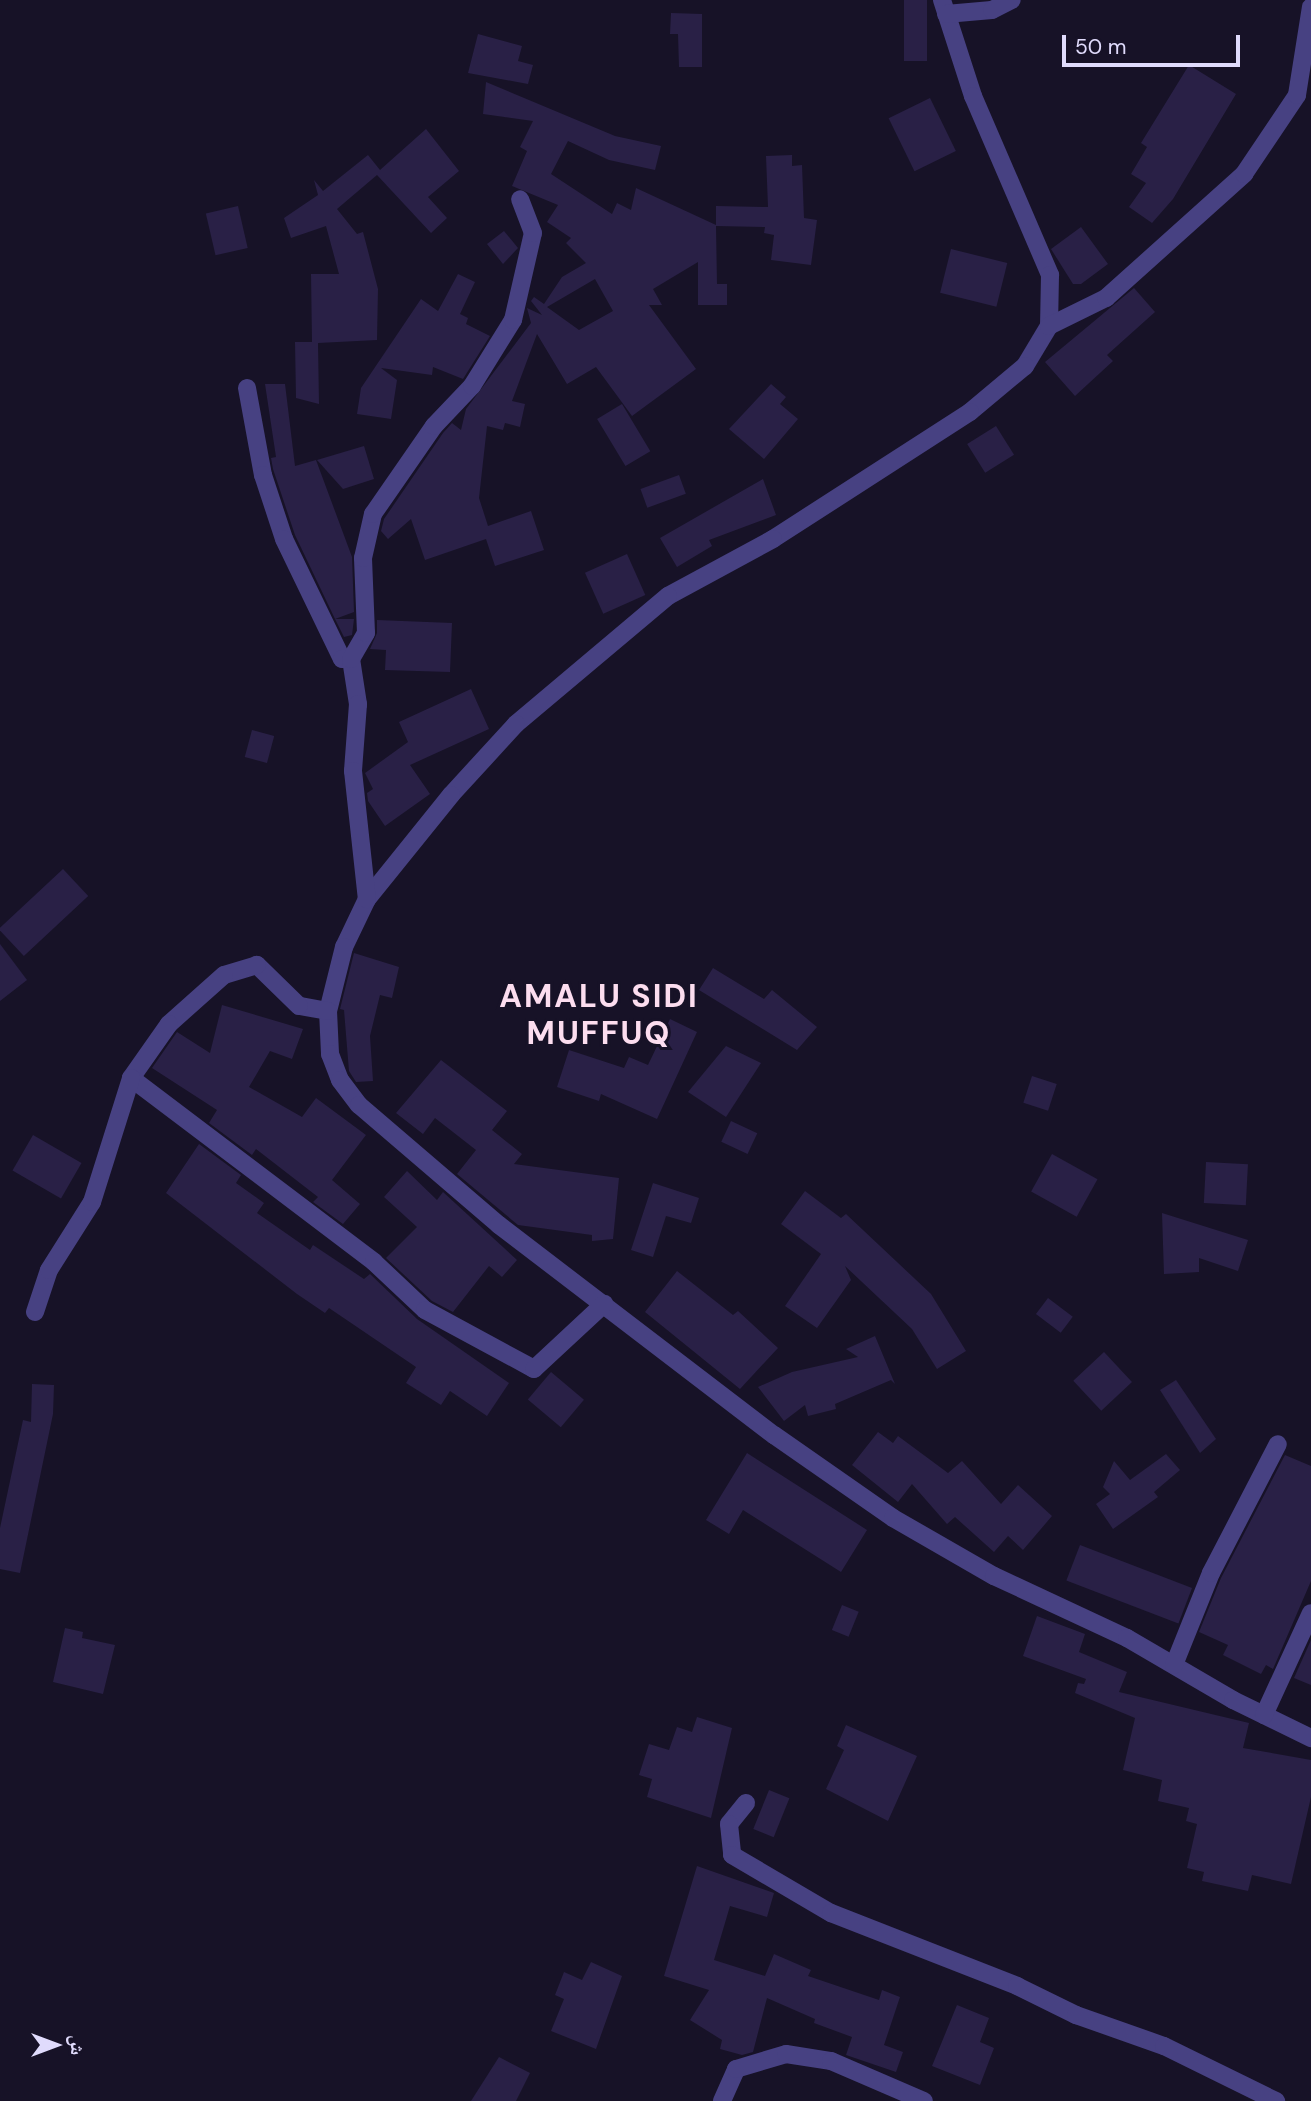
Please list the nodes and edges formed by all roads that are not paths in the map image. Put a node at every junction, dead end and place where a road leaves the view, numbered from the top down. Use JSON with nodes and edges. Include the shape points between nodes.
{"nodes":[{"id":1,"x":1012,"y":0,"type":"edge"},
{"id":2,"x":944,"y":7,"type":"edge"},
{"id":3,"x":1311,"y":7,"type":"edge"},
{"id":4,"x":520,"y":199,"type":"dead end"},
{"id":5,"x":1049,"y":326,"type":"junction"},
{"id":6,"x":247,"y":388,"type":"dead end"},
{"id":7,"x":351,"y":659,"type":"junction"},
{"id":8,"x":367,"y":899,"type":"junction"},
{"id":9,"x":328,"y":1012,"type":"junction"},
{"id":10,"x":131,"y":1078,"type":"junction"},
{"id":11,"x":604,"y":1304,"type":"junction"},
{"id":12,"x":35,"y":1312,"type":"dead end"},
{"id":13,"x":1278,"y":1444,"type":"dead end"},
{"id":14,"x":1311,"y":1613,"type":"edge"},
{"id":15,"x":1174,"y":1665,"type":"junction"},
{"id":16,"x":1264,"y":1715,"type":"junction"},
{"id":17,"x":1311,"y":1738,"type":"edge"},
{"id":18,"x":746,"y":1803,"type":"dead end"},
{"id":19,"x":722,"y":2101,"type":"edge"},
{"id":20,"x":924,"y":2101,"type":"edge"},
{"id":21,"x":1276,"y":2101,"type":"edge"}],
"edges":[{"from":1,"to":2,"type":"street","via":[[992,10]]},
{"from":2,"to":5,"type":"street","via":[[973,96],[1050,275]]},
{"from":3,"to":5,"type":"street","via":[[1297,95],[1244,174],[1106,298]]},
{"from":4,"to":7,"type":"street","via":[[533,233],[513,320],[472,386],[434,426],[373,514],[363,558],[366,633]]},
{"from":5,"to":8,"type":"street","via":[[1024,366],[970,412],[773,539],[668,596],[605,646],[516,724]]},
{"from":6,"to":7,"type":"street","via":[[263,475],[284,539],[342,659]]},
{"from":7,"to":8,"type":"street","via":[[358,704],[354,771]]},
{"from":8,"to":9,"type":"street","via":[[344,947]]},
{"from":9,"to":10,"type":"street","via":[[299,1006],[257,965],[224,975],[169,1024]]},
{"from":9,"to":11,"type":"street","via":[[330,1054],[340,1080],[359,1105],[499,1225]]},
{"from":10,"to":11,"type":"street","via":[[374,1262],[425,1310],[534,1369]]},
{"from":10,"to":12,"type":"street","via":[[92,1202],[49,1270]]},
{"from":11,"to":15,"type":"street","via":[[775,1435],[893,1518],[993,1576]]},
{"from":13,"to":15,"type":"street","via":[[1211,1573]]},
{"from":14,"to":16,"type":"street"},
{"from":15,"to":16,"type":"street"},
{"from":16,"to":17,"type":"street"},
{"from":18,"to":21,"type":"street","via":[[729,1824],[732,1855],[831,1913],[1017,1986],[1076,2015],[1164,2046]]},
{"from":19,"to":20,"type":"street","via":[[736,2069],[786,2054],[831,2061]]}]}
